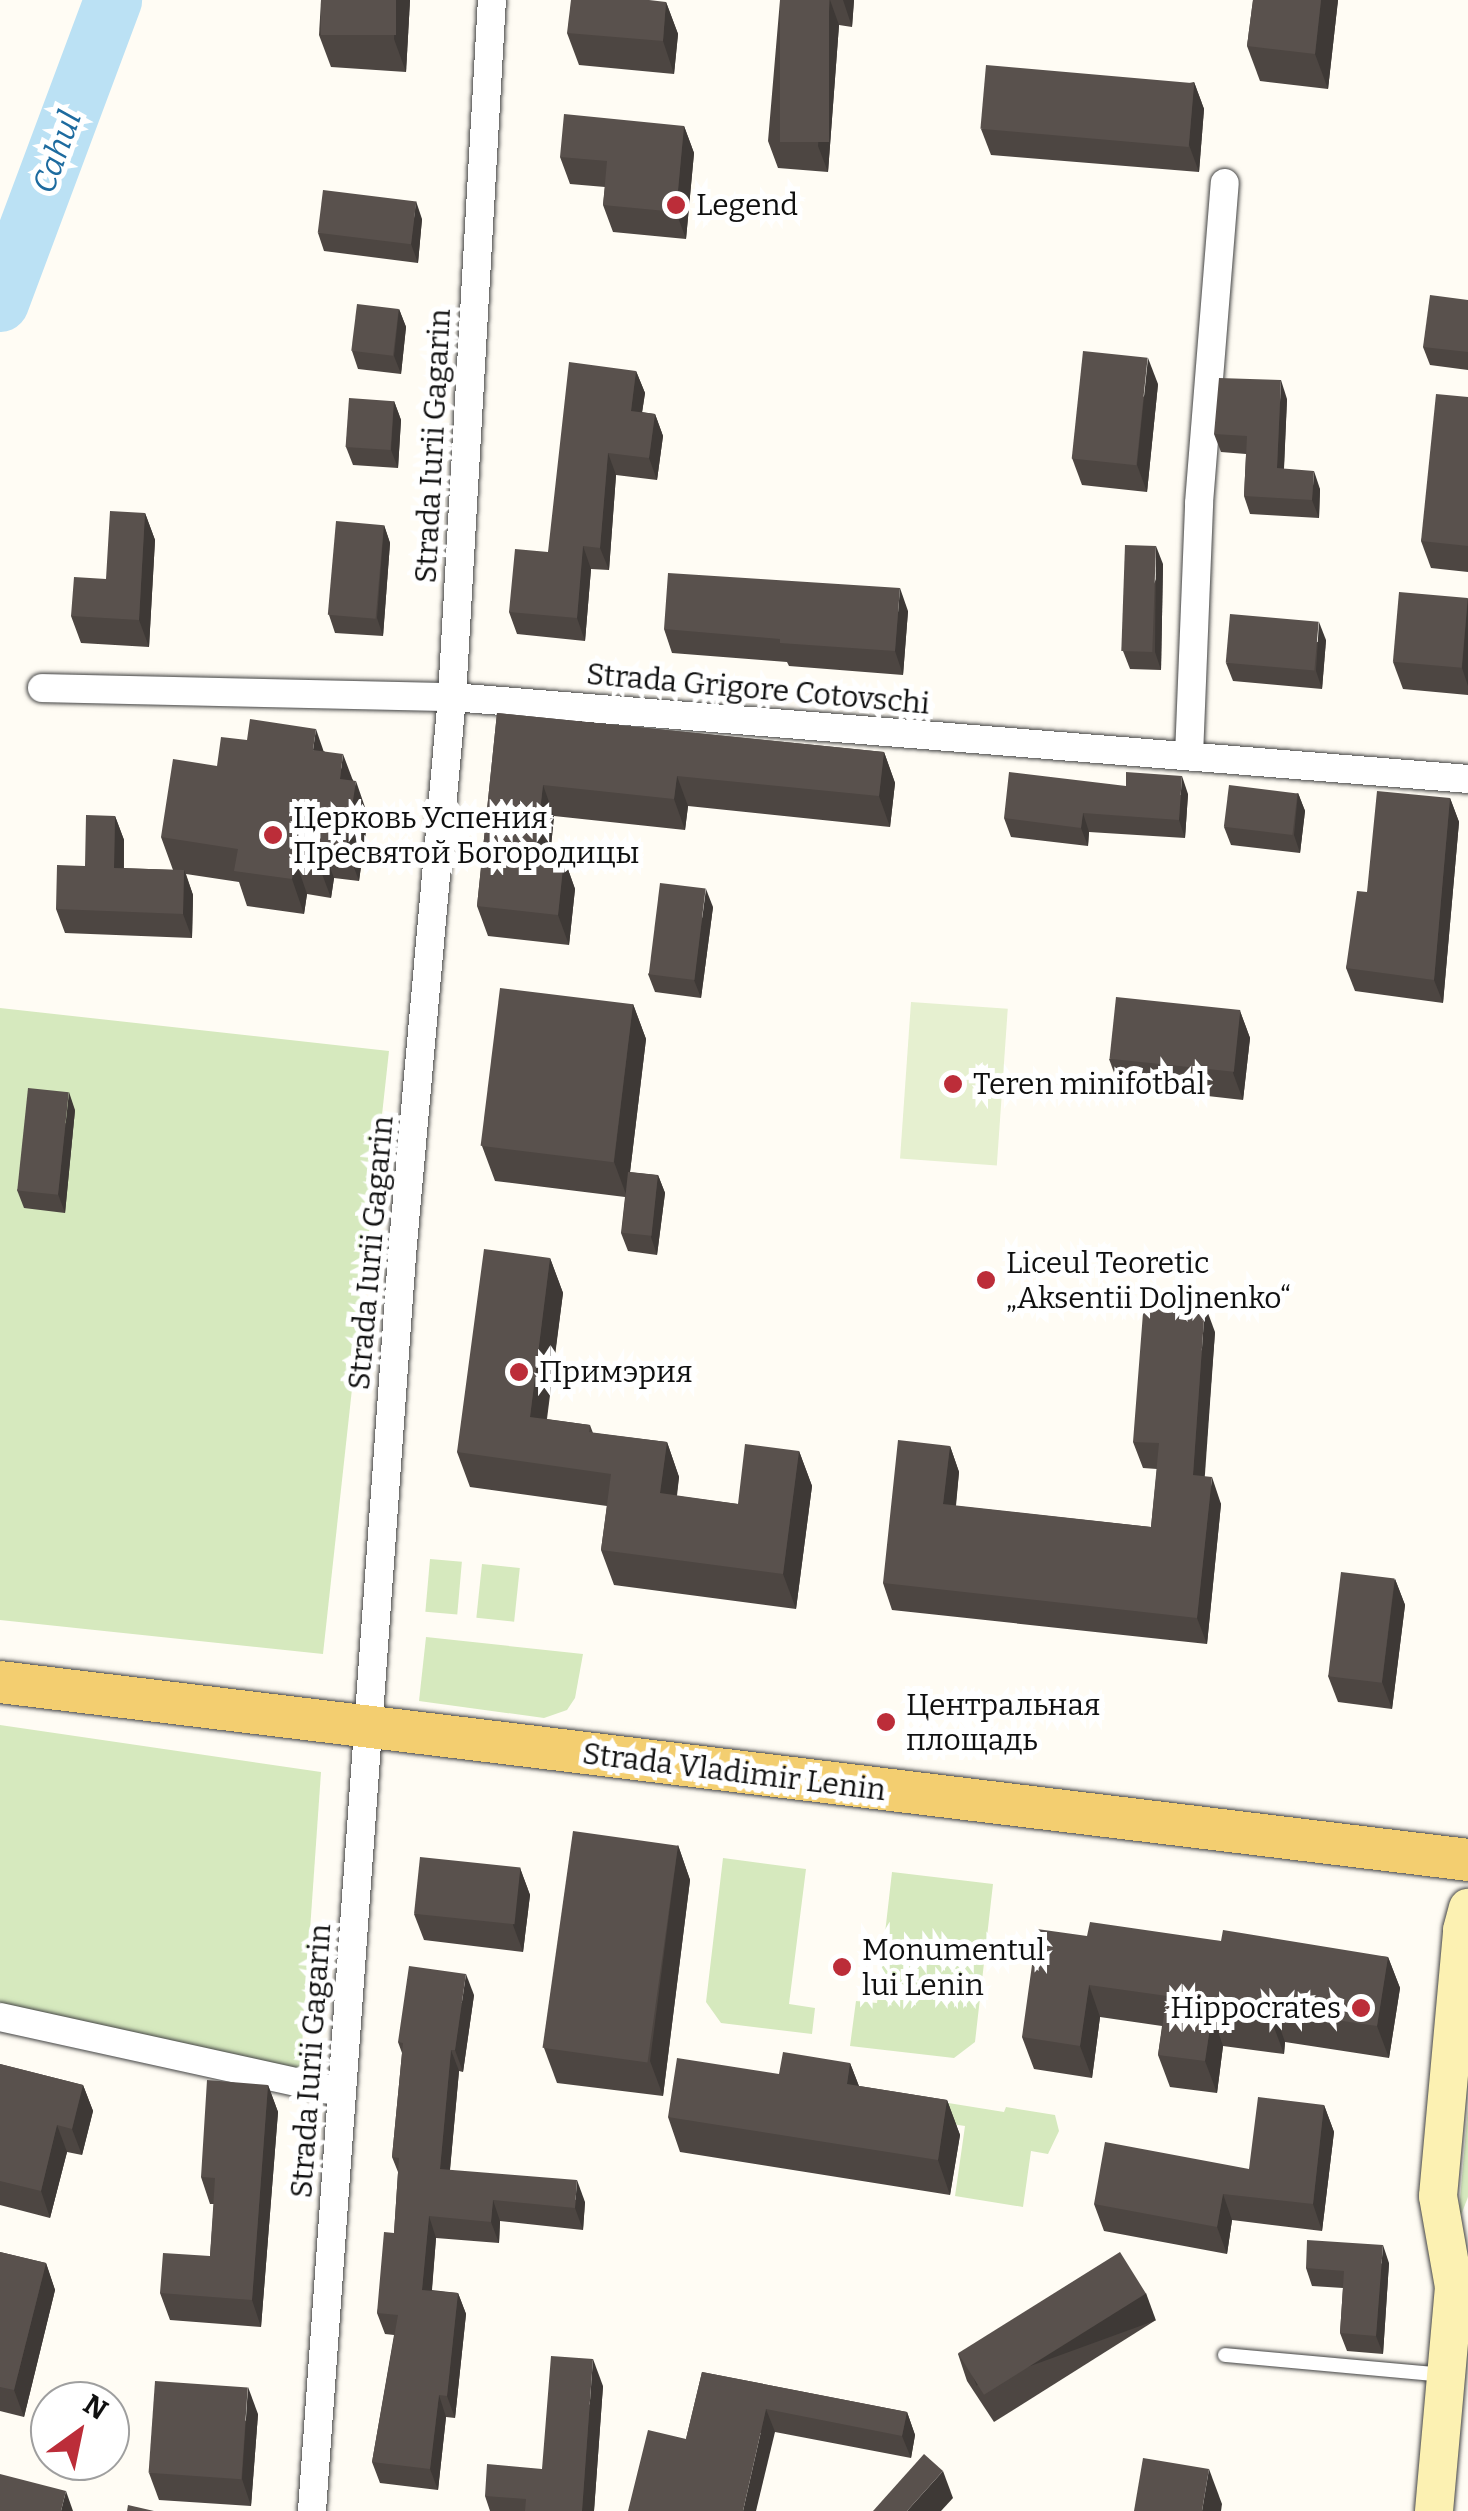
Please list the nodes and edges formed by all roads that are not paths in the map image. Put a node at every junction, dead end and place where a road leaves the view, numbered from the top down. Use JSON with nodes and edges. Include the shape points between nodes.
{"nodes":[{"id":1,"x":492,"y":0,"type":"edge"},
{"id":2,"x":1224,"y":184,"type":"dead end"},
{"id":3,"x":42,"y":688,"type":"dead end"},
{"id":4,"x":452,"y":697,"type":"junction"},
{"id":5,"x":1189,"y":756,"type":"junction"},
{"id":6,"x":1468,"y":778,"type":"edge"},
{"id":7,"x":0,"y":1682,"type":"edge"},
{"id":8,"x":366,"y":1729,"type":"junction"},
{"id":9,"x":1468,"y":1860,"type":"edge"},
{"id":10,"x":1468,"y":1908,"type":"edge"},
{"id":11,"x":0,"y":2018,"type":"edge"},
{"id":12,"x":341,"y":2092,"type":"junction"},
{"id":13,"x":1461,"y":2272,"type":"edge"},
{"id":14,"x":1224,"y":2356,"type":"dead end"},
{"id":15,"x":1449,"y":2390,"type":"junction"},
{"id":16,"x":312,"y":2511,"type":"edge"},
{"id":17,"x":1434,"y":2511,"type":"edge"}],
"edges":[{"from":1,"to":4,"type":"street","name":"Strada Iurii Gagarin"},
{"from":2,"to":5,"type":"street","via":[[1199,503]]},
{"from":3,"to":4,"type":"street","name":"Strada Grigore Cotovschi"},
{"from":4,"to":5,"type":"street","name":"Strada Grigore Cotovschi"},
{"from":4,"to":8,"type":"street","name":"Strada Iurii Gagarin"},
{"from":5,"to":6,"type":"street","name":"Strada Grigore Cotovschi"},
{"from":7,"to":8,"type":"main road","name":"Strada Vladimir Lenin"},
{"from":8,"to":9,"type":"main road","name":"Strada Vladimir Lenin"},
{"from":8,"to":12,"type":"street","name":"Strada Iurii Gagarin"},
{"from":10,"to":13,"type":"main road","via":[[1438,2196]]},
{"from":11,"to":12,"type":"street"},
{"from":12,"to":16,"type":"street","name":"Strada Iurii Gagarin"},
{"from":13,"to":15,"type":"main road"},
{"from":14,"to":15,"type":"lane"},
{"from":15,"to":17,"type":"main road"}]}
